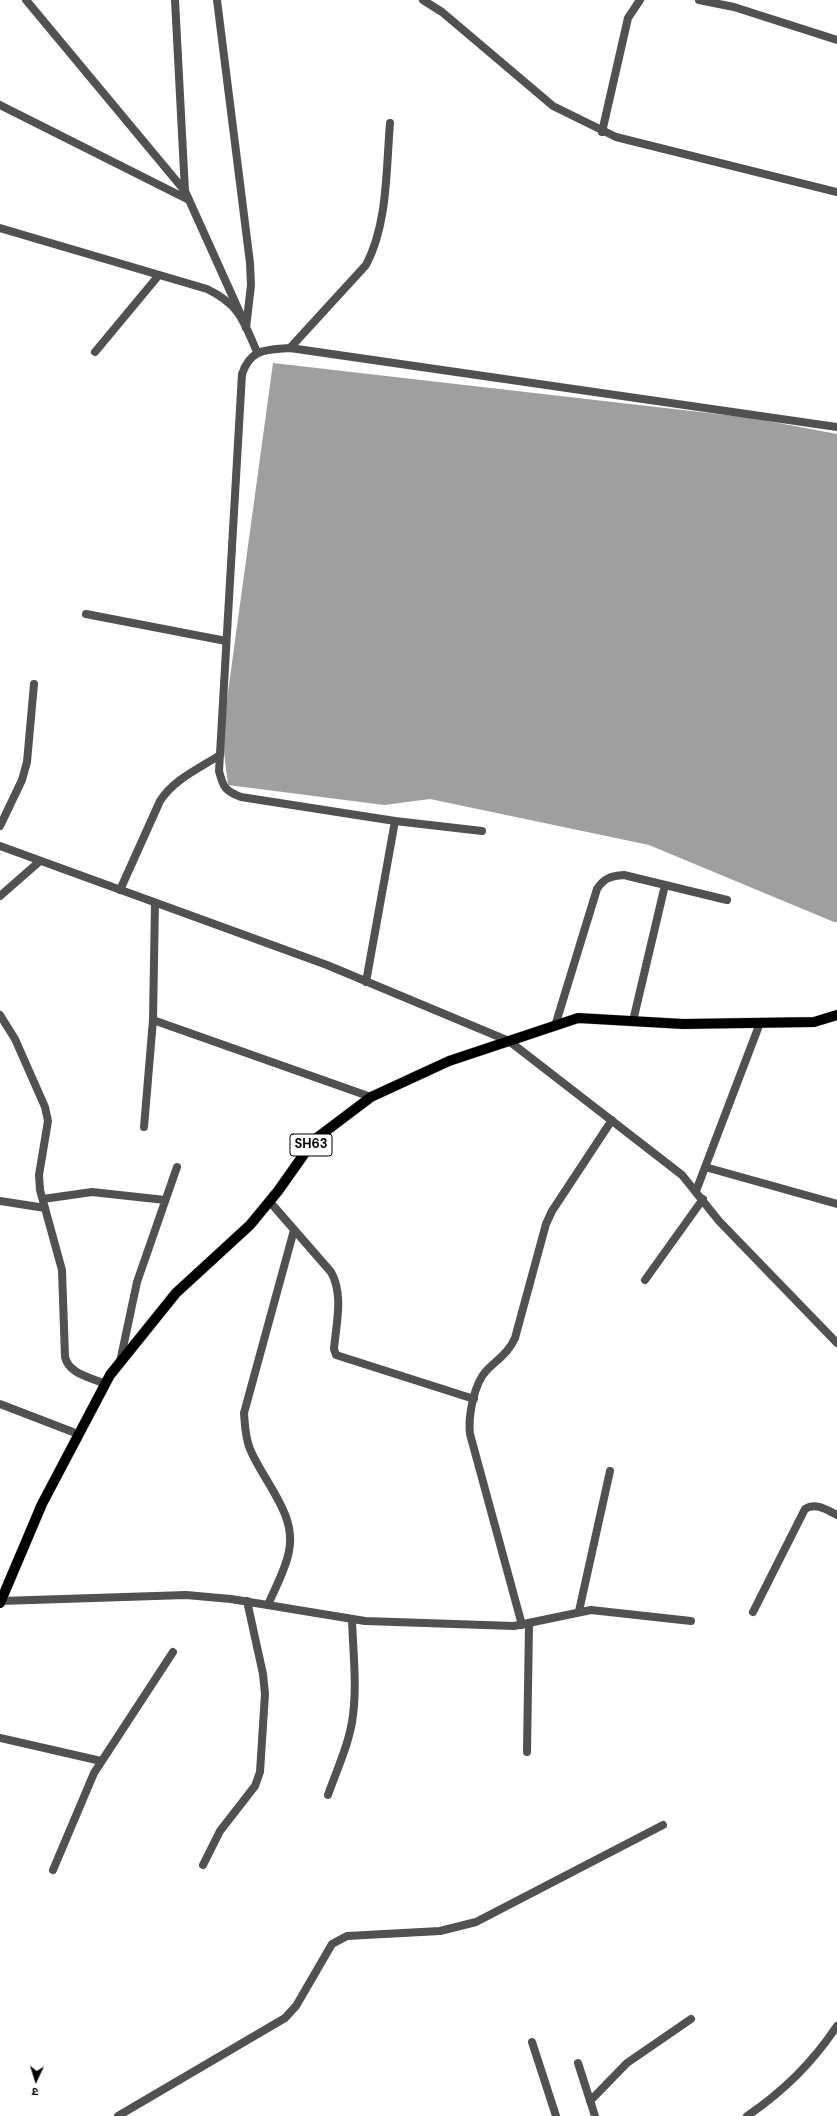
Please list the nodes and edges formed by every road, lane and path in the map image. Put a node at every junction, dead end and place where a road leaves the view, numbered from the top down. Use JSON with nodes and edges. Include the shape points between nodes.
{"nodes":[{"id":1,"x":26,"y":0,"type":"edge"},
{"id":2,"x":175,"y":0,"type":"edge"},
{"id":3,"x":217,"y":0,"type":"edge"},
{"id":4,"x":423,"y":0,"type":"edge"},
{"id":5,"x":640,"y":0,"type":"edge"},
{"id":6,"x":699,"y":0,"type":"edge"},
{"id":7,"x":837,"y":40,"type":"edge"},
{"id":8,"x":0,"y":105,"type":"edge"},
{"id":9,"x":390,"y":124,"type":"dead end"},
{"id":10,"x":602,"y":132,"type":"junction"},
{"id":11,"x":185,"y":191,"type":"junction"},
{"id":12,"x":837,"y":192,"type":"edge"},
{"id":13,"x":187,"y":199,"type":"junction"},
{"id":14,"x":0,"y":228,"type":"edge"},
{"id":15,"x":159,"y":275,"type":"junction"},
{"id":16,"x":241,"y":316,"type":"junction"},
{"id":17,"x":246,"y":328,"type":"junction"},
{"id":18,"x":290,"y":348,"type":"junction"},
{"id":19,"x":95,"y":352,"type":"dead end"},
{"id":20,"x":257,"y":352,"type":"junction"},
{"id":21,"x":837,"y":427,"type":"edge"},
{"id":22,"x":86,"y":614,"type":"dead end"},
{"id":23,"x":226,"y":641,"type":"junction"},
{"id":24,"x":34,"y":684,"type":"dead end"},
{"id":25,"x":220,"y":755,"type":"junction"},
{"id":26,"x":395,"y":821,"type":"junction"},
{"id":27,"x":0,"y":826,"type":"edge"},
{"id":28,"x":482,"y":831,"type":"dead end"},
{"id":29,"x":0,"y":846,"type":"edge"},
{"id":30,"x":40,"y":861,"type":"junction"},
{"id":31,"x":665,"y":885,"type":"junction"},
{"id":32,"x":120,"y":890,"type":"junction"},
{"id":33,"x":0,"y":896,"type":"edge"},
{"id":34,"x":727,"y":900,"type":"dead end"},
{"id":35,"x":155,"y":903,"type":"junction"},
{"id":36,"x":366,"y":982,"type":"junction"},
{"id":37,"x":0,"y":1015,"type":"edge"},
{"id":38,"x":837,"y":1015,"type":"edge"},
{"id":39,"x":153,"y":1020,"type":"junction"},
{"id":40,"x":633,"y":1022,"type":"junction"},
{"id":41,"x":760,"y":1023,"type":"junction"},
{"id":42,"x":555,"y":1026,"type":"junction"},
{"id":43,"x":509,"y":1041,"type":"junction"},
{"id":44,"x":371,"y":1097,"type":"junction"},
{"id":45,"x":612,"y":1120,"type":"junction"},
{"id":46,"x":144,"y":1127,"type":"dead end"},
{"id":47,"x":177,"y":1166,"type":"dead end"},
{"id":48,"x":705,"y":1167,"type":"junction"},
{"id":49,"x":696,"y":1191,"type":"junction"},
{"id":50,"x":703,"y":1199,"type":"junction"},
{"id":51,"x":165,"y":1200,"type":"junction"},
{"id":52,"x":0,"y":1201,"type":"edge"},
{"id":53,"x":270,"y":1202,"type":"junction"},
{"id":54,"x":44,"y":1203,"type":"junction"},
{"id":55,"x":837,"y":1204,"type":"edge"},
{"id":56,"x":294,"y":1230,"type":"junction"},
{"id":57,"x":645,"y":1280,"type":"dead end"},
{"id":58,"x":837,"y":1343,"type":"edge"},
{"id":59,"x":120,"y":1362,"type":"junction"},
{"id":60,"x":105,"y":1384,"type":"junction"},
{"id":61,"x":474,"y":1399,"type":"junction"},
{"id":62,"x":0,"y":1404,"type":"edge"},
{"id":63,"x":78,"y":1434,"type":"junction"},
{"id":64,"x":610,"y":1471,"type":"dead end"},
{"id":65,"x":837,"y":1515,"type":"edge"},
{"id":66,"x":247,"y":1601,"type":"junction"},
{"id":67,"x":1,"y":1602,"type":"edge"},
{"id":68,"x":268,"y":1605,"type":"junction"},
{"id":69,"x":579,"y":1611,"type":"junction"},
{"id":70,"x":753,"y":1612,"type":"dead end"},
{"id":71,"x":352,"y":1619,"type":"junction"},
{"id":72,"x":691,"y":1621,"type":"dead end"},
{"id":73,"x":526,"y":1625,"type":"junction"},
{"id":74,"x":174,"y":1652,"type":"dead end"},
{"id":75,"x":0,"y":1738,"type":"edge"},
{"id":76,"x":527,"y":1752,"type":"dead end"},
{"id":77,"x":101,"y":1760,"type":"junction"},
{"id":78,"x":328,"y":1795,"type":"dead end"},
{"id":79,"x":663,"y":1825,"type":"dead end"},
{"id":80,"x":203,"y":1865,"type":"dead end"},
{"id":81,"x":53,"y":1870,"type":"dead end"},
{"id":82,"x":691,"y":2018,"type":"dead end"},
{"id":83,"x":837,"y":2026,"type":"edge"},
{"id":84,"x":532,"y":2042,"type":"dead end"},
{"id":85,"x":578,"y":2063,"type":"dead end"},
{"id":86,"x":590,"y":2101,"type":"junction"},
{"id":87,"x":118,"y":2116,"type":"edge"},
{"id":88,"x":556,"y":2116,"type":"edge"},
{"id":89,"x":595,"y":2116,"type":"edge"},
{"id":90,"x":747,"y":2116,"type":"edge"}],
"edges":[{"from":1,"to":11,"type":"street"},
{"from":2,"to":11,"type":"street"},
{"from":3,"to":17,"type":"street","via":[[250,263],[251,285]]},
{"from":4,"to":10,"type":"street","via":[[442,12],[553,106]]},
{"from":5,"to":10,"type":"street","via":[[628,18]]},
{"from":6,"to":7,"type":"street","via":[[734,7]]},
{"from":8,"to":13,"type":"street"},
{"from":9,"to":18,"type":"street","via":[[380,232],[373,251],[366,265]]},
{"from":10,"to":12,"type":"street"},
{"from":11,"to":13,"type":"street"},
{"from":13,"to":16,"type":"street"},
{"from":14,"to":15,"type":"street"},
{"from":15,"to":16,"type":"street","via":[[207,289],[224,297]]},
{"from":15,"to":19,"type":"street"},
{"from":16,"to":17,"type":"street"},
{"from":17,"to":20,"type":"street"},
{"from":18,"to":20,"type":"street"},
{"from":18,"to":21,"type":"street"},
{"from":20,"to":23,"type":"street","via":[[246,363],[242,374]]},
{"from":22,"to":23,"type":"street"},
{"from":23,"to":25,"type":"street"},
{"from":24,"to":27,"type":"street","via":[[27,762],[22,780]]},
{"from":25,"to":26,"type":"street","via":[[219,771],[222,783],[228,792],[241,798]]},
{"from":25,"to":32,"type":"street","via":[[166,791]]},
{"from":26,"to":28,"type":"street"},
{"from":26,"to":36,"type":"street"},
{"from":29,"to":30,"type":"street"},
{"from":30,"to":32,"type":"street"},
{"from":30,"to":33,"type":"street"},
{"from":31,"to":34,"type":"street"},
{"from":31,"to":40,"type":"street"},
{"from":31,"to":42,"type":"street","via":[[624,875],[603,880],[597,889]]},
{"from":32,"to":35,"type":"street"},
{"from":35,"to":36,"type":"street","via":[[327,965]]},
{"from":35,"to":39,"type":"street"},
{"from":36,"to":43,"type":"street"},
{"from":37,"to":54,"type":"street","via":[[15,1039],[45,1107],[47,1133],[39,1175]]},
{"from":38,"to":41,"type":"main road","number":"SH63","via":[[814,1022]]},
{"from":39,"to":44,"type":"street"},
{"from":39,"to":46,"type":"street"},
{"from":40,"to":41,"type":"main road","number":"SH63"},
{"from":40,"to":42,"type":"main road","number":"SH63","via":[[578,1018]]},
{"from":41,"to":48,"type":"street"},
{"from":42,"to":43,"type":"main road","number":"SH63"},
{"from":43,"to":44,"type":"main road","number":"SH63","via":[[449,1061]]},
{"from":43,"to":45,"type":"street"},
{"from":44,"to":53,"type":"main road","number":"SH63","via":[[314,1140]]},
{"from":45,"to":49,"type":"street","via":[[682,1175]]},
{"from":45,"to":61,"type":"street","via":[[552,1211],[546,1224],[515,1338],[506,1352],[483,1375]]},
{"from":47,"to":51,"type":"street"},
{"from":48,"to":49,"type":"street"},
{"from":48,"to":55,"type":"street"},
{"from":49,"to":50,"type":"street"},
{"from":50,"to":57,"type":"street"},
{"from":50,"to":58,"type":"street","via":[[719,1221]]},
{"from":51,"to":54,"type":"street","via":[[92,1192]]},
{"from":51,"to":59,"type":"street","via":[[137,1282]]},
{"from":52,"to":54,"type":"street"},
{"from":53,"to":56,"type":"street"},
{"from":53,"to":59,"type":"main road","number":"SH63","via":[[250,1225],[176,1293]]},
{"from":54,"to":60,"type":"street","via":[[62,1270],[67,1365]]},
{"from":56,"to":61,"type":"street","via":[[331,1272],[337,1283],[339,1294],[334,1349],[336,1355]]},
{"from":56,"to":68,"type":"street","via":[[244,1413],[250,1449],[287,1519],[290,1534],[289,1551]]},
{"from":59,"to":60,"type":"main road","number":"SH63"},
{"from":60,"to":63,"type":"main road","number":"SH63"},
{"from":61,"to":73,"type":"street","via":[[469,1414],[470,1434]]},
{"from":62,"to":63,"type":"street"},
{"from":63,"to":67,"type":"main road","number":"SH63","via":[[42,1504]]},
{"from":64,"to":69,"type":"street"},
{"from":65,"to":70,"type":"street","via":[[819,1506],[805,1509]]},
{"from":66,"to":67,"type":"street","via":[[186,1595]]},
{"from":66,"to":68,"type":"street"},
{"from":66,"to":80,"type":"street","via":[[265,1694],[260,1772],[255,1786],[220,1832]]},
{"from":68,"to":71,"type":"street"},
{"from":69,"to":72,"type":"street","via":[[591,1610]]},
{"from":69,"to":73,"type":"street"},
{"from":71,"to":73,"type":"street"},
{"from":71,"to":78,"type":"street","via":[[353,1716]]},
{"from":73,"to":76,"type":"street"},
{"from":74,"to":77,"type":"street"},
{"from":75,"to":77,"type":"street"},
{"from":77,"to":81,"type":"street"},
{"from":79,"to":87,"type":"street","via":[[476,1922],[440,1930],[347,1936],[332,1944],[296,2006],[285,2018]]},
{"from":82,"to":86,"type":"street","via":[[627,2064]]},
{"from":83,"to":90,"type":"street","via":[[810,2062],[765,2104]]},
{"from":84,"to":88,"type":"street"},
{"from":85,"to":86,"type":"street"},
{"from":86,"to":89,"type":"street"}]}
